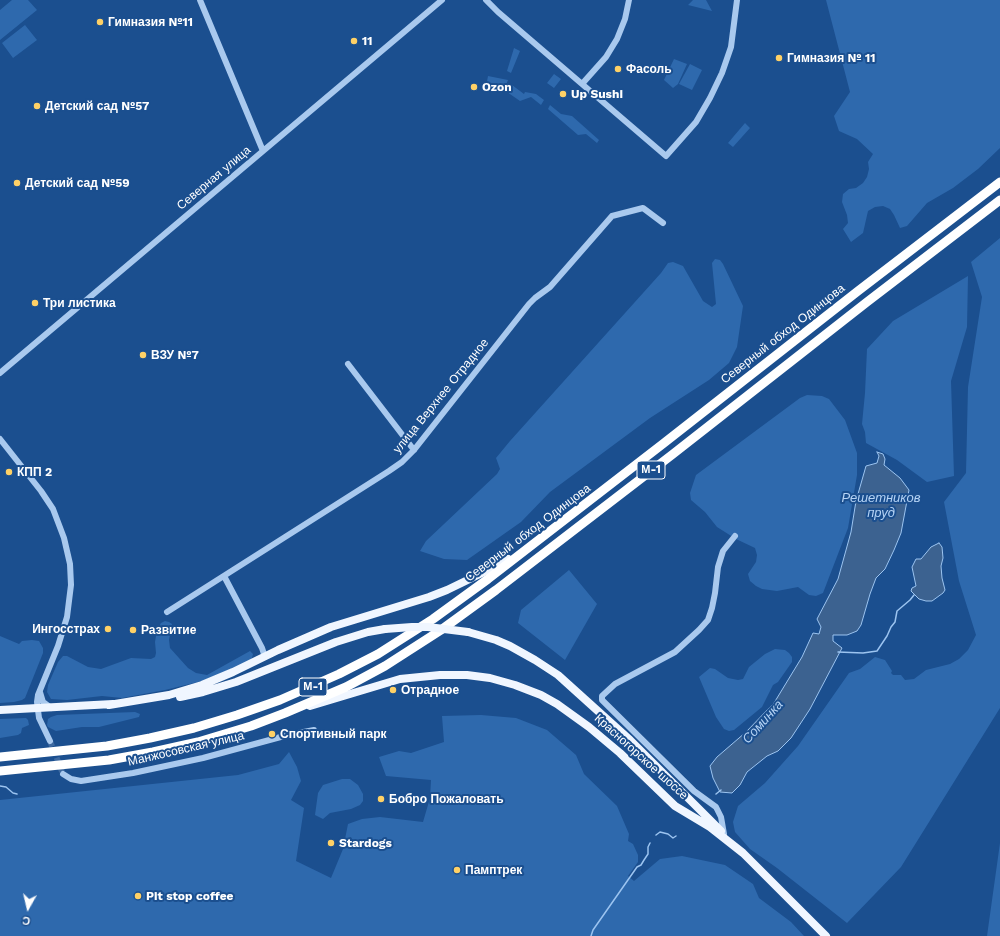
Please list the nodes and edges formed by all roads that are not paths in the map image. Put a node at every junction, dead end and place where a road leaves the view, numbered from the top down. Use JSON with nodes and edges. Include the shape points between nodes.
{"nodes":[{"id":1,"x":200,"y":0,"type":"edge"},
{"id":2,"x":442,"y":0,"type":"edge"},
{"id":3,"x":486,"y":0,"type":"edge"},
{"id":4,"x":629,"y":0,"type":"edge"},
{"id":5,"x":737,"y":0,"type":"edge"},
{"id":6,"x":582,"y":84,"type":"junction"},
{"id":7,"x":263,"y":151,"type":"junction"},
{"id":8,"x":1000,"y":182,"type":"edge"},
{"id":9,"x":1000,"y":200,"type":"edge"},
{"id":10,"x":663,"y":223,"type":"dead end"},
{"id":11,"x":348,"y":364,"type":"dead end"},
{"id":12,"x":0,"y":373,"type":"edge"},
{"id":13,"x":0,"y":440,"type":"edge"},
{"id":14,"x":414,"y":450,"type":"junction"},
{"id":15,"x":548,"y":532,"type":"junction"},
{"id":16,"x":735,"y":536,"type":"dead end"},
{"id":17,"x":224,"y":576,"type":"junction"},
{"id":18,"x":167,"y":612,"type":"dead end"},
{"id":19,"x":265,"y":657,"type":"junction"},
{"id":20,"x":42,"y":686,"type":"junction"},
{"id":21,"x":109,"y":705,"type":"junction"},
{"id":22,"x":37,"y":708,"type":"junction"},
{"id":23,"x":51,"y":708,"type":"junction"},
{"id":24,"x":0,"y":710,"type":"edge"},
{"id":25,"x":285,"y":713,"type":"junction"},
{"id":26,"x":314,"y":730,"type":"dead end"},
{"id":27,"x":50,"y":741,"type":"tunnel mouth"},
{"id":28,"x":0,"y":757,"type":"edge"},
{"id":29,"x":0,"y":771,"type":"edge"},
{"id":30,"x":64,"y":774,"type":"dead end"},
{"id":31,"x":724,"y":834,"type":"junction"},
{"id":32,"x":742,"y":853,"type":"junction"},
{"id":33,"x":826,"y":936,"type":"edge"}],
"edges":[{"from":1,"to":7,"type":"street"},
{"from":2,"to":7,"type":"street","name":"Северная улица"},
{"from":3,"to":6,"type":"street"},
{"from":4,"to":6,"type":"street","via":[[617,39],[606,57]]},
{"from":5,"to":6,"type":"street","via":[[731,48],[722,72],[696,122],[666,156]]},
{"from":7,"to":12,"type":"street","name":"Северная улица"},
{"from":8,"to":15,"type":"highway","name":"Северный обход Одинцова","number":"М-1"},
{"from":9,"to":25,"type":"highway","name":"Северный обход Одинцова","number":"М-1","via":[[602,509],[441,630],[365,677]]},
{"from":10,"to":14,"type":"street","name":"улица Верхнее Отрадное","via":[[643,208],[612,216],[550,287],[529,304]]},
{"from":11,"to":14,"type":"street"},
{"from":13,"to":20,"type":"street","via":[[53,509],[63,534],[70,564],[71,586],[67,617]]},
{"from":14,"to":17,"type":"street","name":"улица Верхнее Отрадное","via":[[389,471]]},
{"from":15,"to":19,"type":"main road","via":[[499,565],[465,582],[429,597],[331,627]]},
{"from":15,"to":28,"type":"highway","name":"Северный обход Одинцова","number":"М-1","via":[[415,632],[358,665],[302,692],[237,715],[165,735],[107,746]]},
{"from":16,"to":31,"type":"street","via":[[723,551],[708,620],[675,652],[615,684],[602,696],[602,700],[694,791],[716,807]]},
{"from":17,"to":18,"type":"street","name":"улица Верхнее Отрадное"},
{"from":17,"to":19,"type":"street"},
{"from":19,"to":21,"type":"main road","via":[[218,679],[186,690]]},
{"from":20,"to":22,"type":"street"},
{"from":20,"to":23,"type":"street","via":[[41,698]]},
{"from":21,"to":23,"type":"main road"},
{"from":21,"to":31,"type":"main road","bridge":true,"via":[[165,700],[203,692],[368,632],[420,627],[468,632],[510,646],[558,675],[630,740]]},
{"from":22,"to":23,"type":"main road"},
{"from":22,"to":24,"type":"main road"},
{"from":22,"to":27,"type":"street"},
{"from":25,"to":29,"type":"highway","name":"Северный обход Одинцова","number":"М-1","via":[[198,742],[146,754]]},
{"from":25,"to":32,"type":"main road","name":"Красногорское шоссе","via":[[400,679],[458,674],[483,676],[515,685],[548,698],[578,718],[605,739],[684,812],[710,827]]},
{"from":26,"to":30,"type":"street","name":"Манжосовская улица","via":[[133,773],[81,781]]},
{"from":31,"to":32,"type":"main road"},
{"from":32,"to":33,"type":"main road","name":"Красногорское шоссе"}]}
